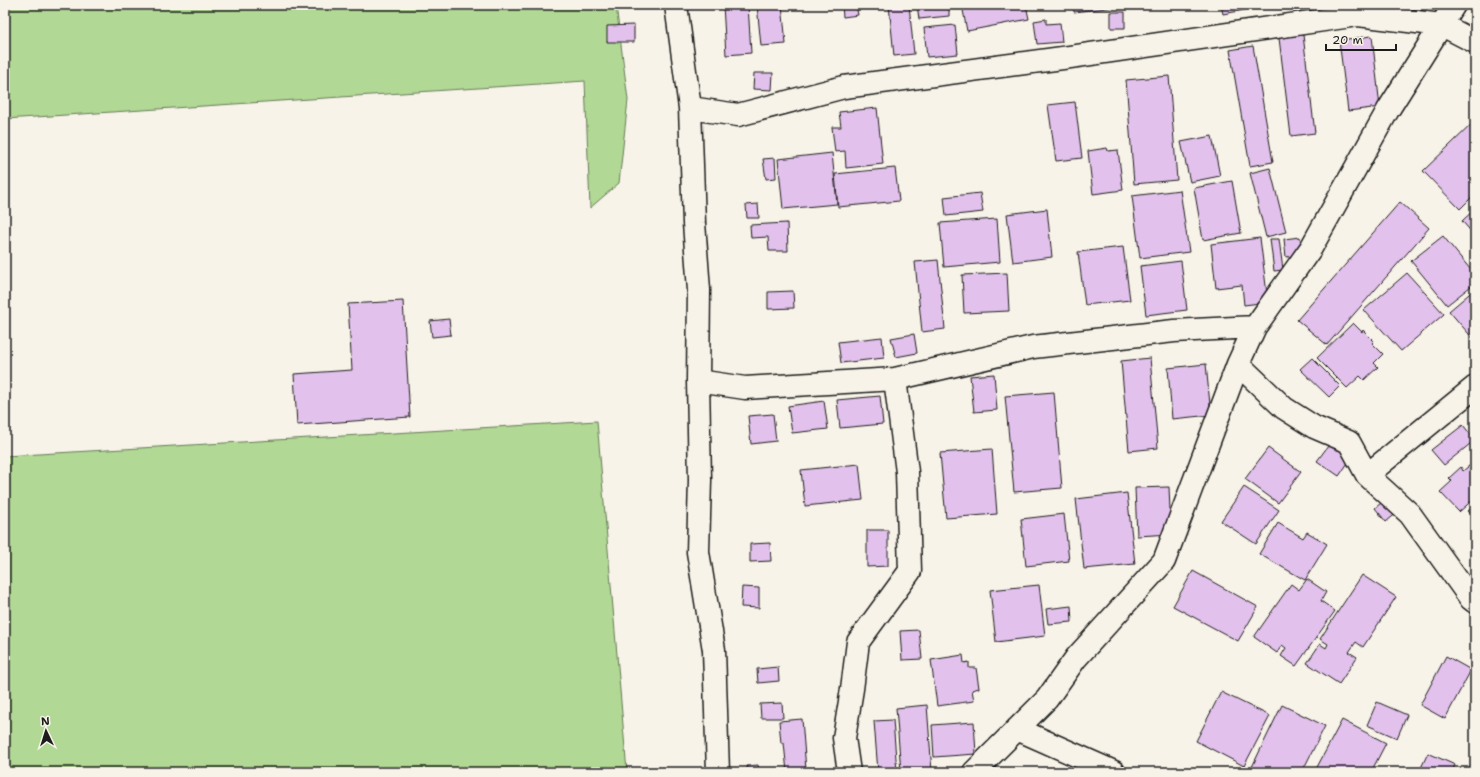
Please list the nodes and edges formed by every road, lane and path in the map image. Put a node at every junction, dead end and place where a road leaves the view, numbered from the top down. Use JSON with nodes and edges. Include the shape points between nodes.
{"nodes":[{"id":1,"x":676,"y":5,"type":"edge"},
{"id":2,"x":1454,"y":5,"type":"edge"},
{"id":3,"x":1442,"y":25,"type":"junction"},
{"id":4,"x":1475,"y":42,"type":"edge"},
{"id":5,"x":690,"y":108,"type":"junction"},
{"id":6,"x":1255,"y":327,"type":"junction"},
{"id":7,"x":1238,"y":364,"type":"junction"},
{"id":8,"x":895,"y":379,"type":"junction"},
{"id":9,"x":698,"y":381,"type":"junction"},
{"id":10,"x":1475,"y":387,"type":"edge"},
{"id":11,"x":1367,"y":475,"type":"junction"},
{"id":12,"x":1475,"y":602,"type":"edge"},
{"id":13,"x":1016,"y":729,"type":"junction"},
{"id":14,"x":718,"y":772,"type":"edge"},
{"id":15,"x":849,"y":772,"type":"edge"},
{"id":16,"x":974,"y":772,"type":"edge"},
{"id":17,"x":1114,"y":772,"type":"edge"}],
"edges":[{"from":1,"to":5,"type":"street"},
{"from":2,"to":3,"type":"street"},
{"from":3,"to":4,"type":"street"},
{"from":3,"to":5,"type":"street","via":[[1358,15],[844,87],[738,115]]},
{"from":3,"to":6,"type":"street","via":[[1388,110],[1311,248]]},
{"from":5,"to":9,"type":"street","via":[[699,290]]},
{"from":6,"to":7,"type":"street"},
{"from":6,"to":8,"type":"street","via":[[1174,331],[1033,347]]},
{"from":7,"to":11,"type":"street","via":[[1284,408],[1314,427],[1349,442]]},
{"from":7,"to":13,"type":"street","via":[[1164,561],[1076,658],[1048,699]]},
{"from":8,"to":9,"type":"street","via":[[745,388]]},
{"from":8,"to":15,"type":"street","via":[[907,472],[910,571],[858,642],[844,738]]},
{"from":9,"to":14,"type":"street","via":[[698,552],[714,650]]},
{"from":10,"to":11,"type":"street"},
{"from":11,"to":12,"type":"street","via":[[1410,514]]},
{"from":13,"to":16,"type":"street"},
{"from":13,"to":17,"type":"street"}]}
